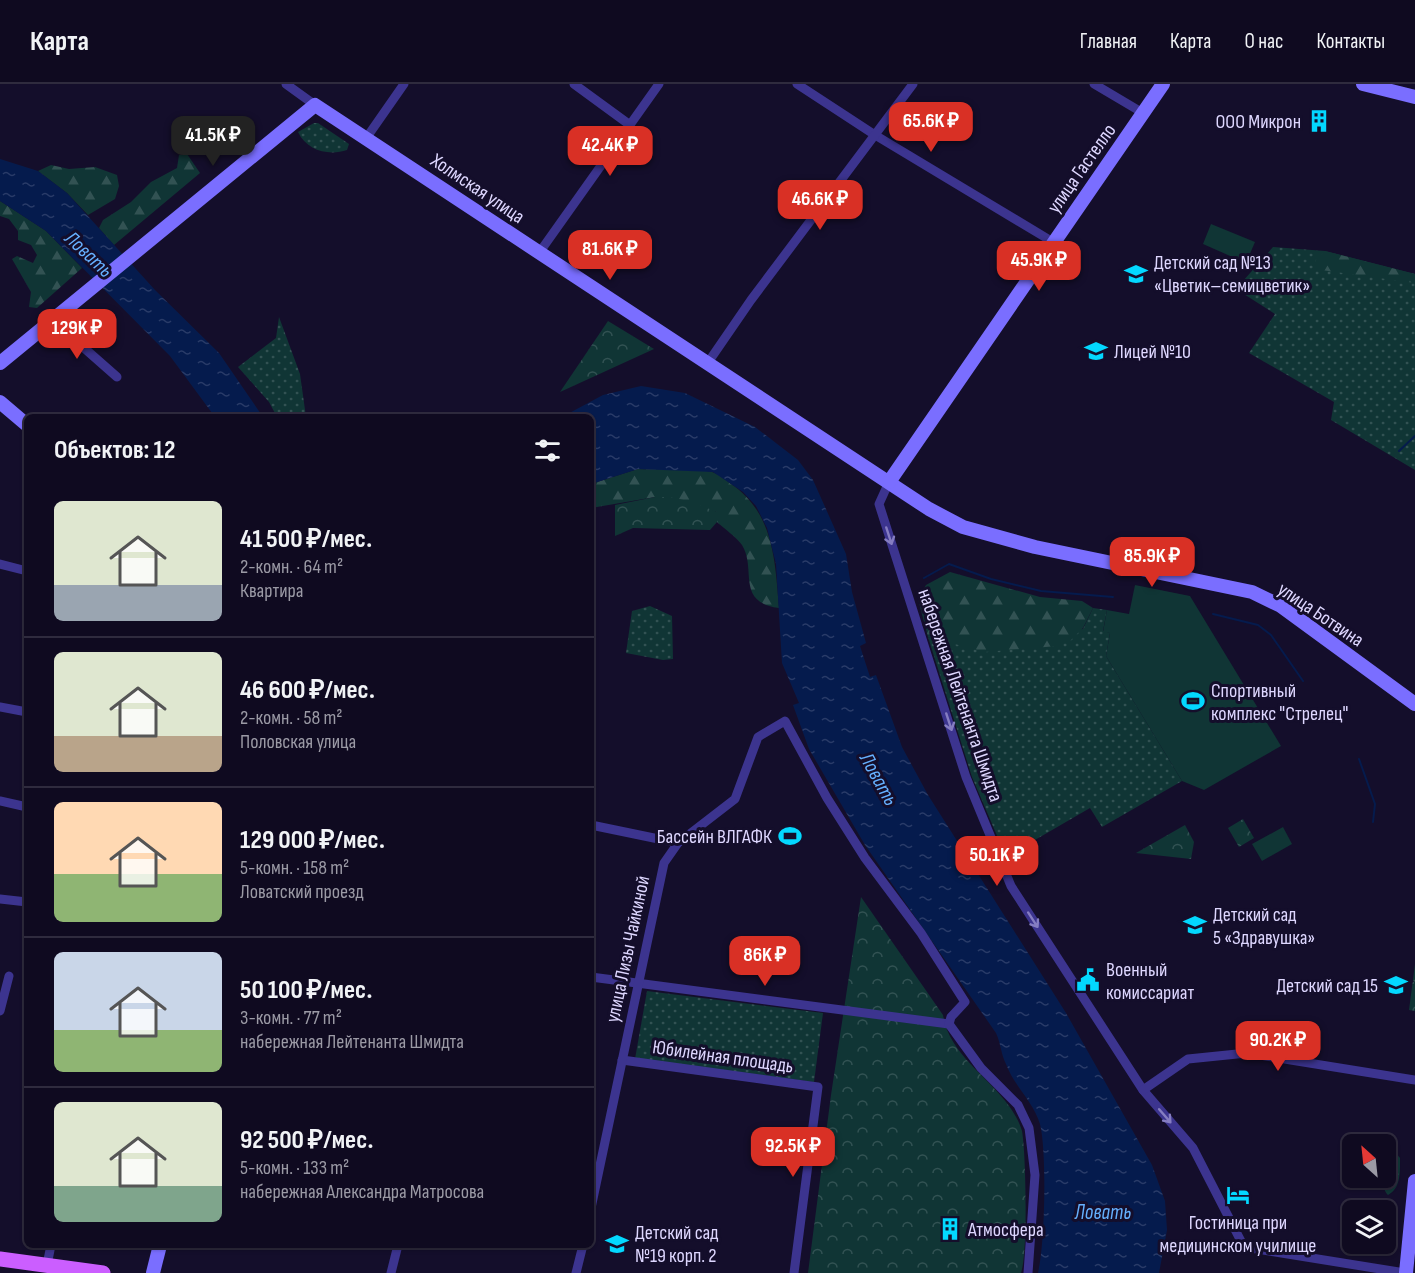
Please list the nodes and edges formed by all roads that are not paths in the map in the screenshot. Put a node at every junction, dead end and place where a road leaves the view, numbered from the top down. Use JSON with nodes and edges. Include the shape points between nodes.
{"nodes":[{"id":1,"x":286,"y":84,"type":"edge"},
{"id":2,"x":404,"y":84,"type":"edge"},
{"id":3,"x":574,"y":84,"type":"edge"},
{"id":4,"x":659,"y":84,"type":"edge"},
{"id":5,"x":797,"y":84,"type":"edge"},
{"id":6,"x":913,"y":84,"type":"edge"},
{"id":7,"x":1094,"y":84,"type":"edge"},
{"id":8,"x":1163,"y":84,"type":"edge"},
{"id":9,"x":1363,"y":84,"type":"edge"},
{"id":10,"x":1415,"y":97,"type":"edge"},
{"id":11,"x":315,"y":105,"type":"junction"},
{"id":12,"x":1143,"y":113,"type":"junction"},
{"id":13,"x":630,"y":125,"type":"junction"},
{"id":14,"x":875,"y":135,"type":"junction"},
{"id":15,"x":367,"y":138,"type":"junction"},
{"id":16,"x":1053,"y":242,"type":"junction"},
{"id":17,"x":539,"y":253,"type":"junction"},
{"id":18,"x":48,"y":323,"type":"junction"},
{"id":19,"x":0,"y":363,"type":"edge"},
{"id":20,"x":707,"y":364,"type":"junction"},
{"id":21,"x":117,"y":377,"type":"dead end"},
{"id":22,"x":0,"y":402,"type":"edge"},
{"id":23,"x":24,"y":422,"type":"edge"},
{"id":24,"x":889,"y":482,"type":"junction"},
{"id":25,"x":0,"y":564,"type":"edge"},
{"id":26,"x":24,"y":571,"type":"edge"},
{"id":27,"x":1415,"y":704,"type":"edge"},
{"id":28,"x":0,"y":707,"type":"edge"},
{"id":29,"x":24,"y":711,"type":"edge"},
{"id":30,"x":0,"y":801,"type":"edge"},
{"id":31,"x":24,"y":806,"type":"edge"},
{"id":32,"x":594,"y":826,"type":"edge"},
{"id":33,"x":678,"y":843,"type":"junction"},
{"id":34,"x":0,"y":899,"type":"edge"},
{"id":35,"x":24,"y":899,"type":"edge"},
{"id":36,"x":9,"y":976,"type":"dead end"},
{"id":37,"x":594,"y":977,"type":"edge"},
{"id":38,"x":638,"y":984,"type":"junction"},
{"id":39,"x":0,"y":1011,"type":"edge"},
{"id":40,"x":949,"y":1024,"type":"junction"},
{"id":41,"x":622,"y":1060,"type":"junction"},
{"id":42,"x":1415,"y":1080,"type":"edge"},
{"id":43,"x":1143,"y":1090,"type":"junction"},
{"id":44,"x":1415,"y":1181,"type":"edge"},
{"id":45,"x":594,"y":1194,"type":"edge"},
{"id":46,"x":50,"y":1248,"type":"edge"},
{"id":47,"x":159,"y":1248,"type":"edge"},
{"id":48,"x":397,"y":1248,"type":"edge"},
{"id":49,"x":582,"y":1248,"type":"edge"},
{"id":50,"x":0,"y":1259,"type":"edge"},
{"id":51,"x":47,"y":1265,"type":"junction"},
{"id":52,"x":103,"y":1273,"type":"edge"},
{"id":53,"x":153,"y":1273,"type":"edge"},
{"id":54,"x":391,"y":1273,"type":"edge"},
{"id":55,"x":576,"y":1273,"type":"edge"},
{"id":56,"x":794,"y":1273,"type":"edge"},
{"id":57,"x":1028,"y":1273,"type":"edge"},
{"id":58,"x":1405,"y":1273,"type":"edge"}],
"edges":[{"from":1,"to":11,"type":"street","name":"Холмская улица"},
{"from":2,"to":15,"type":"street"},
{"from":3,"to":13,"type":"street"},
{"from":4,"to":13,"type":"street"},
{"from":5,"to":14,"type":"street"},
{"from":6,"to":14,"type":"street"},
{"from":7,"to":12,"type":"street"},
{"from":8,"to":12,"type":"main road","name":"улица Гастелло"},
{"from":9,"to":10,"type":"main road"},
{"from":11,"to":15,"type":"main road","name":"Холмская улица"},
{"from":11,"to":18,"type":"main road"},
{"from":12,"to":16,"type":"main road","name":"улица Гастелло"},
{"from":13,"to":17,"type":"street"},
{"from":14,"to":16,"type":"street"},
{"from":14,"to":20,"type":"street"},
{"from":15,"to":17,"type":"main road","name":"Холмская улица"},
{"from":16,"to":24,"type":"main road","name":"улица Гастелло"},
{"from":17,"to":20,"type":"main road","name":"Холмская улица"},
{"from":18,"to":19,"type":"main road"},
{"from":18,"to":21,"type":"street","via":[[58,326]]},
{"from":20,"to":24,"type":"main road","name":"Холмская улица"},
{"from":22,"to":23,"type":"main road"},
{"from":24,"to":27,"type":"main road","name":"улица Ботвина","via":[[963,527],[1035,547],[1252,592],[1281,606]]},
{"from":24,"to":43,"type":"street","name":"набережная Лейтенанта Шмидта","one_way":true,"via":[[879,504],[966,777],[1011,886]]},
{"from":25,"to":26,"type":"street"},
{"from":28,"to":29,"type":"street"},
{"from":30,"to":31,"type":"street"},
{"from":32,"to":33,"type":"street"},
{"from":33,"to":38,"type":"street","name":"улица Лизы Чайкиной","via":[[664,863]]},
{"from":33,"to":40,"type":"street","via":[[735,799],[758,737],[785,721],[865,858],[921,933],[965,1002]]},
{"from":34,"to":35,"type":"street"},
{"from":36,"to":39,"type":"street"},
{"from":37,"to":38,"type":"street"},
{"from":38,"to":40,"type":"street"},
{"from":38,"to":41,"type":"street","name":"улица Лизы Чайкиной"},
{"from":40,"to":57,"type":"street","via":[[981,1068],[1018,1105],[1029,1128],[1035,1175]]},
{"from":41,"to":45,"type":"street","name":"улица Лизы Чайкиной"},
{"from":41,"to":56,"type":"street","name":"Юбилейная площадь","via":[[818,1087]]},
{"from":42,"to":43,"type":"street","via":[[1246,1053],[1188,1059]]},
{"from":43,"to":58,"type":"street","name":"набережная Лейтенанта Шмидта","one_way":true,"via":[[1193,1148],[1244,1247]]},
{"from":44,"to":58,"type":"main road"},
{"from":46,"to":51,"type":"street"},
{"from":47,"to":53,"type":"main road"},
{"from":48,"to":54,"type":"street"},
{"from":49,"to":55,"type":"street"},
{"from":50,"to":51,"type":"main road"},
{"from":51,"to":52,"type":"main road"}]}
